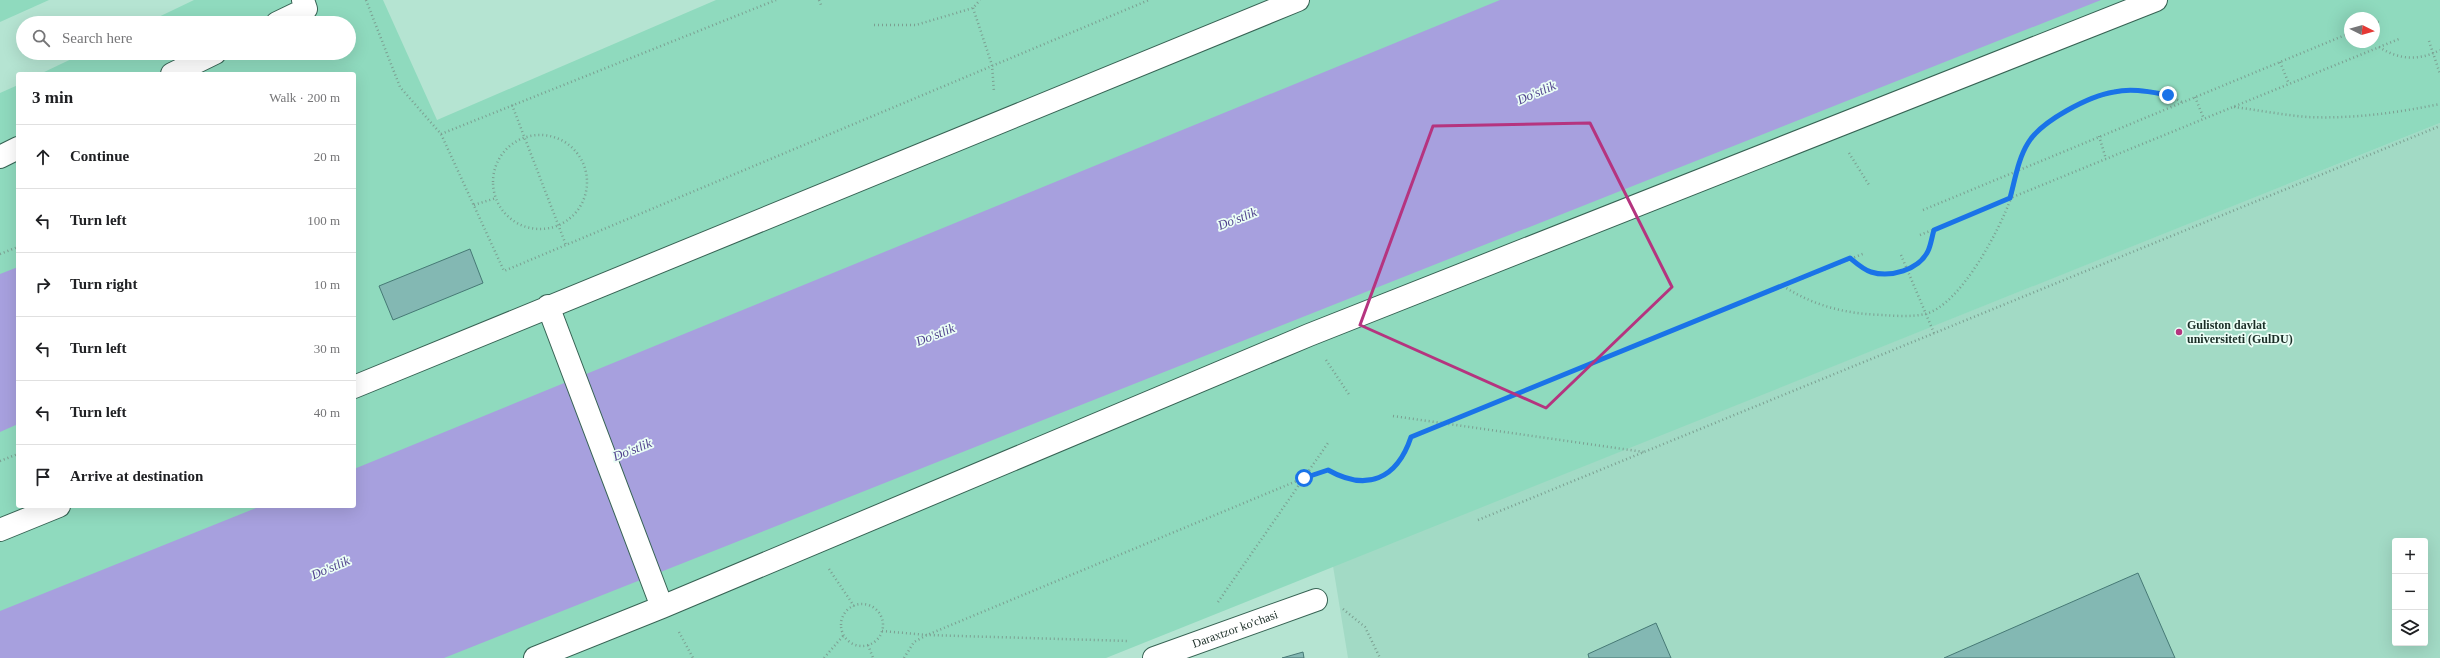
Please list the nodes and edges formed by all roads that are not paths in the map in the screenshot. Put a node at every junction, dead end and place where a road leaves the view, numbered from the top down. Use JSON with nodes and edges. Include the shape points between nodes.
{"nodes":[{"id":1,"x":303,"y":0,"type":"edge"},
{"id":2,"x":1298,"y":0,"type":"edge"},
{"id":3,"x":2156,"y":0,"type":"edge"},
{"id":4,"x":292,"y":16,"type":"edge"},
{"id":5,"x":201,"y":60,"type":"edge"},
{"id":6,"x":176,"y":72,"type":"edge"},
{"id":7,"x":16,"y":149,"type":"edge"},
{"id":8,"x":0,"y":157,"type":"edge"},
{"id":9,"x":548,"y":306,"type":"junction"},
{"id":10,"x":356,"y":386,"type":"edge"},
{"id":11,"x":54,"y":508,"type":"edge"},
{"id":12,"x":0,"y":530,"type":"edge"},
{"id":13,"x":1316,"y":600,"type":"road end"},
{"id":14,"x":662,"y":607,"type":"junction"},
{"id":15,"x":535,"y":658,"type":"edge"},
{"id":16,"x":1154,"y":658,"type":"edge"}],
"edges":[{"from":1,"to":4,"type":"street","via":[[306,9]]},
{"from":2,"to":9,"type":"street"},
{"from":3,"to":14,"type":"street","via":[[1308,335]]},
{"from":5,"to":6,"type":"street"},
{"from":7,"to":8,"type":"street"},
{"from":9,"to":10,"type":"street"},
{"from":9,"to":14,"type":"street"},
{"from":11,"to":12,"type":"street"},
{"from":13,"to":16,"type":"street","name":"Daraxtzor ko'chasi"},
{"from":14,"to":15,"type":"street"}]}
